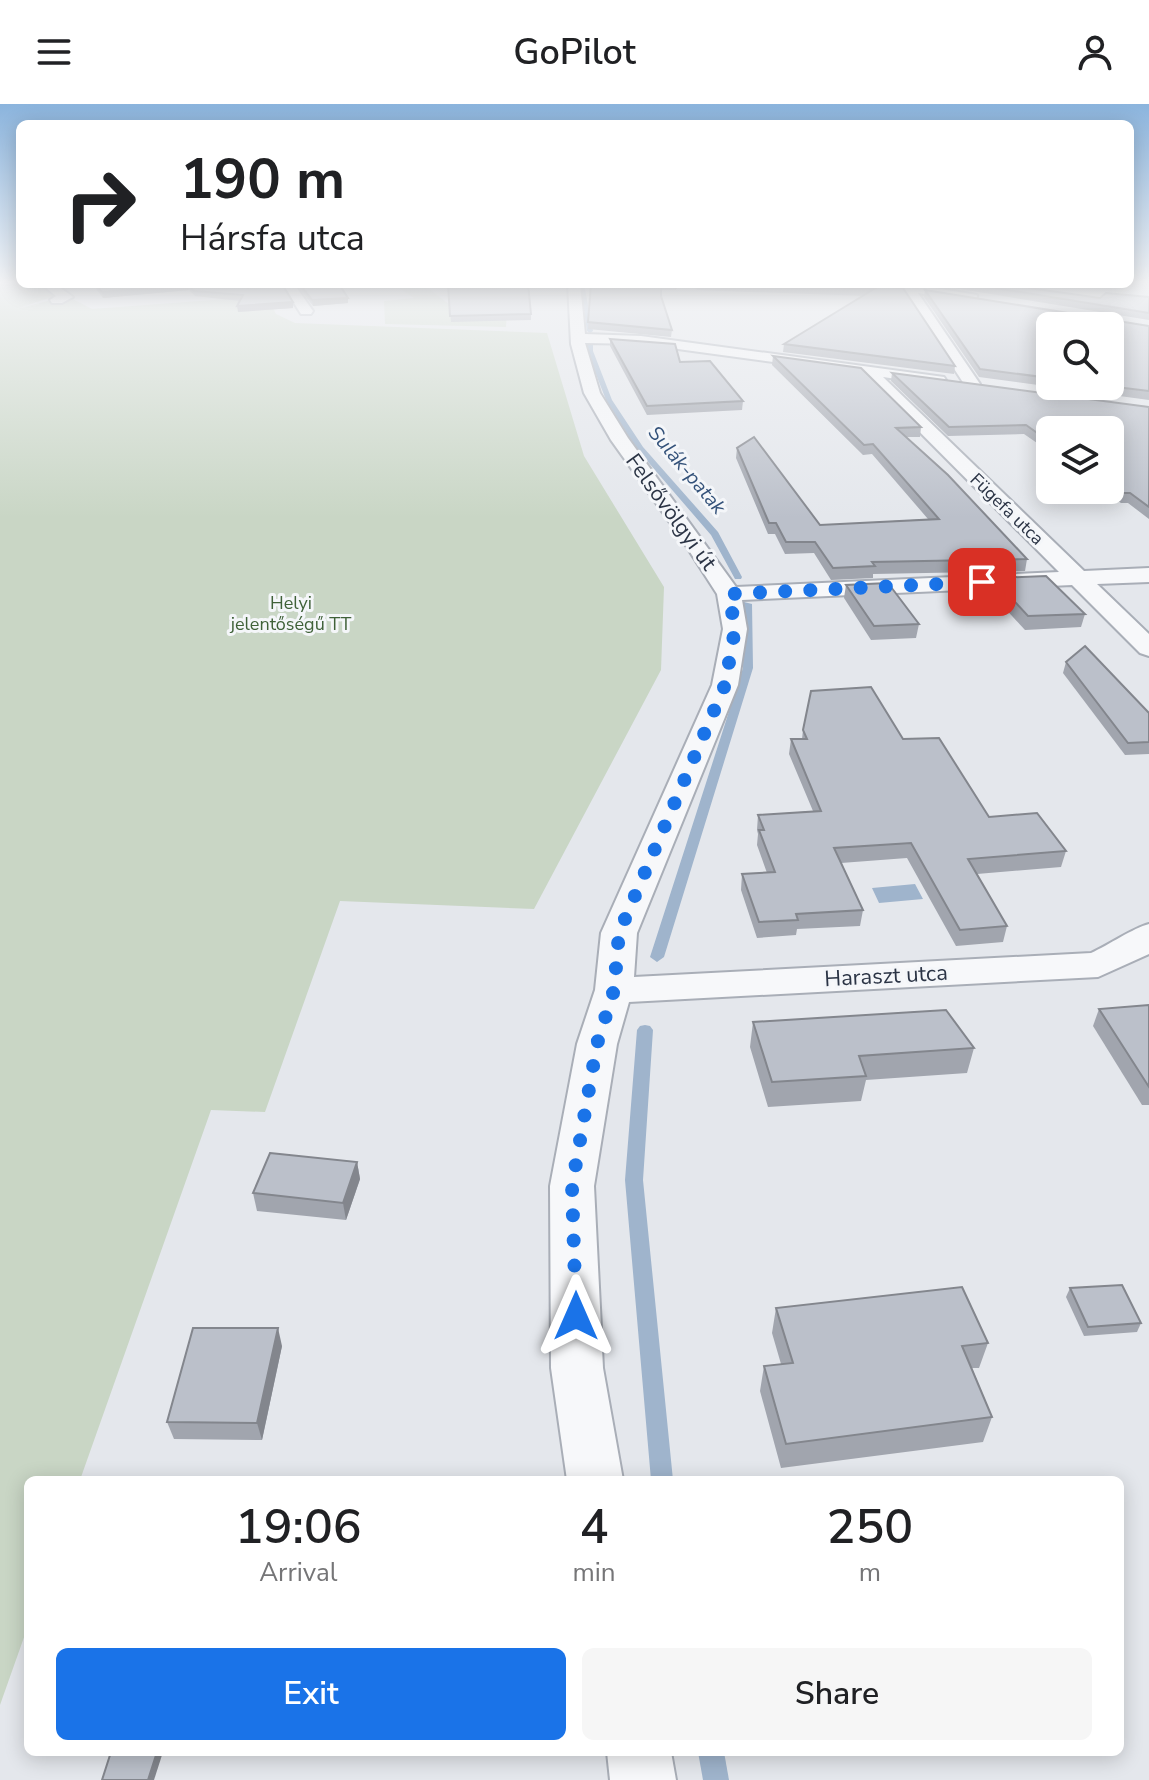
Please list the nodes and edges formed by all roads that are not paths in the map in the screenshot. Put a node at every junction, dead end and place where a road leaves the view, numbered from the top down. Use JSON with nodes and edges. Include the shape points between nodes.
{"nodes":[{"id":1,"x":584,"y":361,"type":"edge"},
{"id":2,"x":800,"y":361,"type":"edge"},
{"id":3,"x":962,"y":361,"type":"edge"},
{"id":4,"x":866,"y":370,"type":"junction"},
{"id":5,"x":1149,"y":575,"type":"edge"},
{"id":6,"x":1077,"y":577,"type":"junction"},
{"id":7,"x":729,"y":594,"type":"junction"},
{"id":8,"x":1149,"y":648,"type":"edge"},
{"id":9,"x":1149,"y":935,"type":"edge"},
{"id":10,"x":614,"y":990,"type":"junction"},
{"id":11,"x":594,"y":1476,"type":"edge"},
{"id":12,"x":640,"y":1756,"type":"edge"},
{"id":13,"x":643,"y":1780,"type":"edge"}],
"edges":[{"from":1,"to":7,"type":"street","name":"Felsővölgyi út","via":[[592,393],[620,440]]},
{"from":2,"to":4,"type":"street"},
{"from":3,"to":4,"type":"street","via":[[979,385]]},
{"from":4,"to":6,"type":"street","name":"Fügefa utca"},
{"from":5,"to":6,"type":"street"},
{"from":6,"to":7,"type":"street"},
{"from":6,"to":8,"type":"street","name":"Fügefa utca"},
{"from":7,"to":10,"type":"street","name":"Felsővölgyi út","via":[[735,629],[725,685],[619,933]]},
{"from":9,"to":10,"type":"street","name":"Haraszt utca","via":[[1098,965]]},
{"from":10,"to":11,"type":"street","name":"Felsővölgyi út","via":[[597,1044],[572,1186],[577,1368]]},
{"from":12,"to":13,"type":"street"}]}
